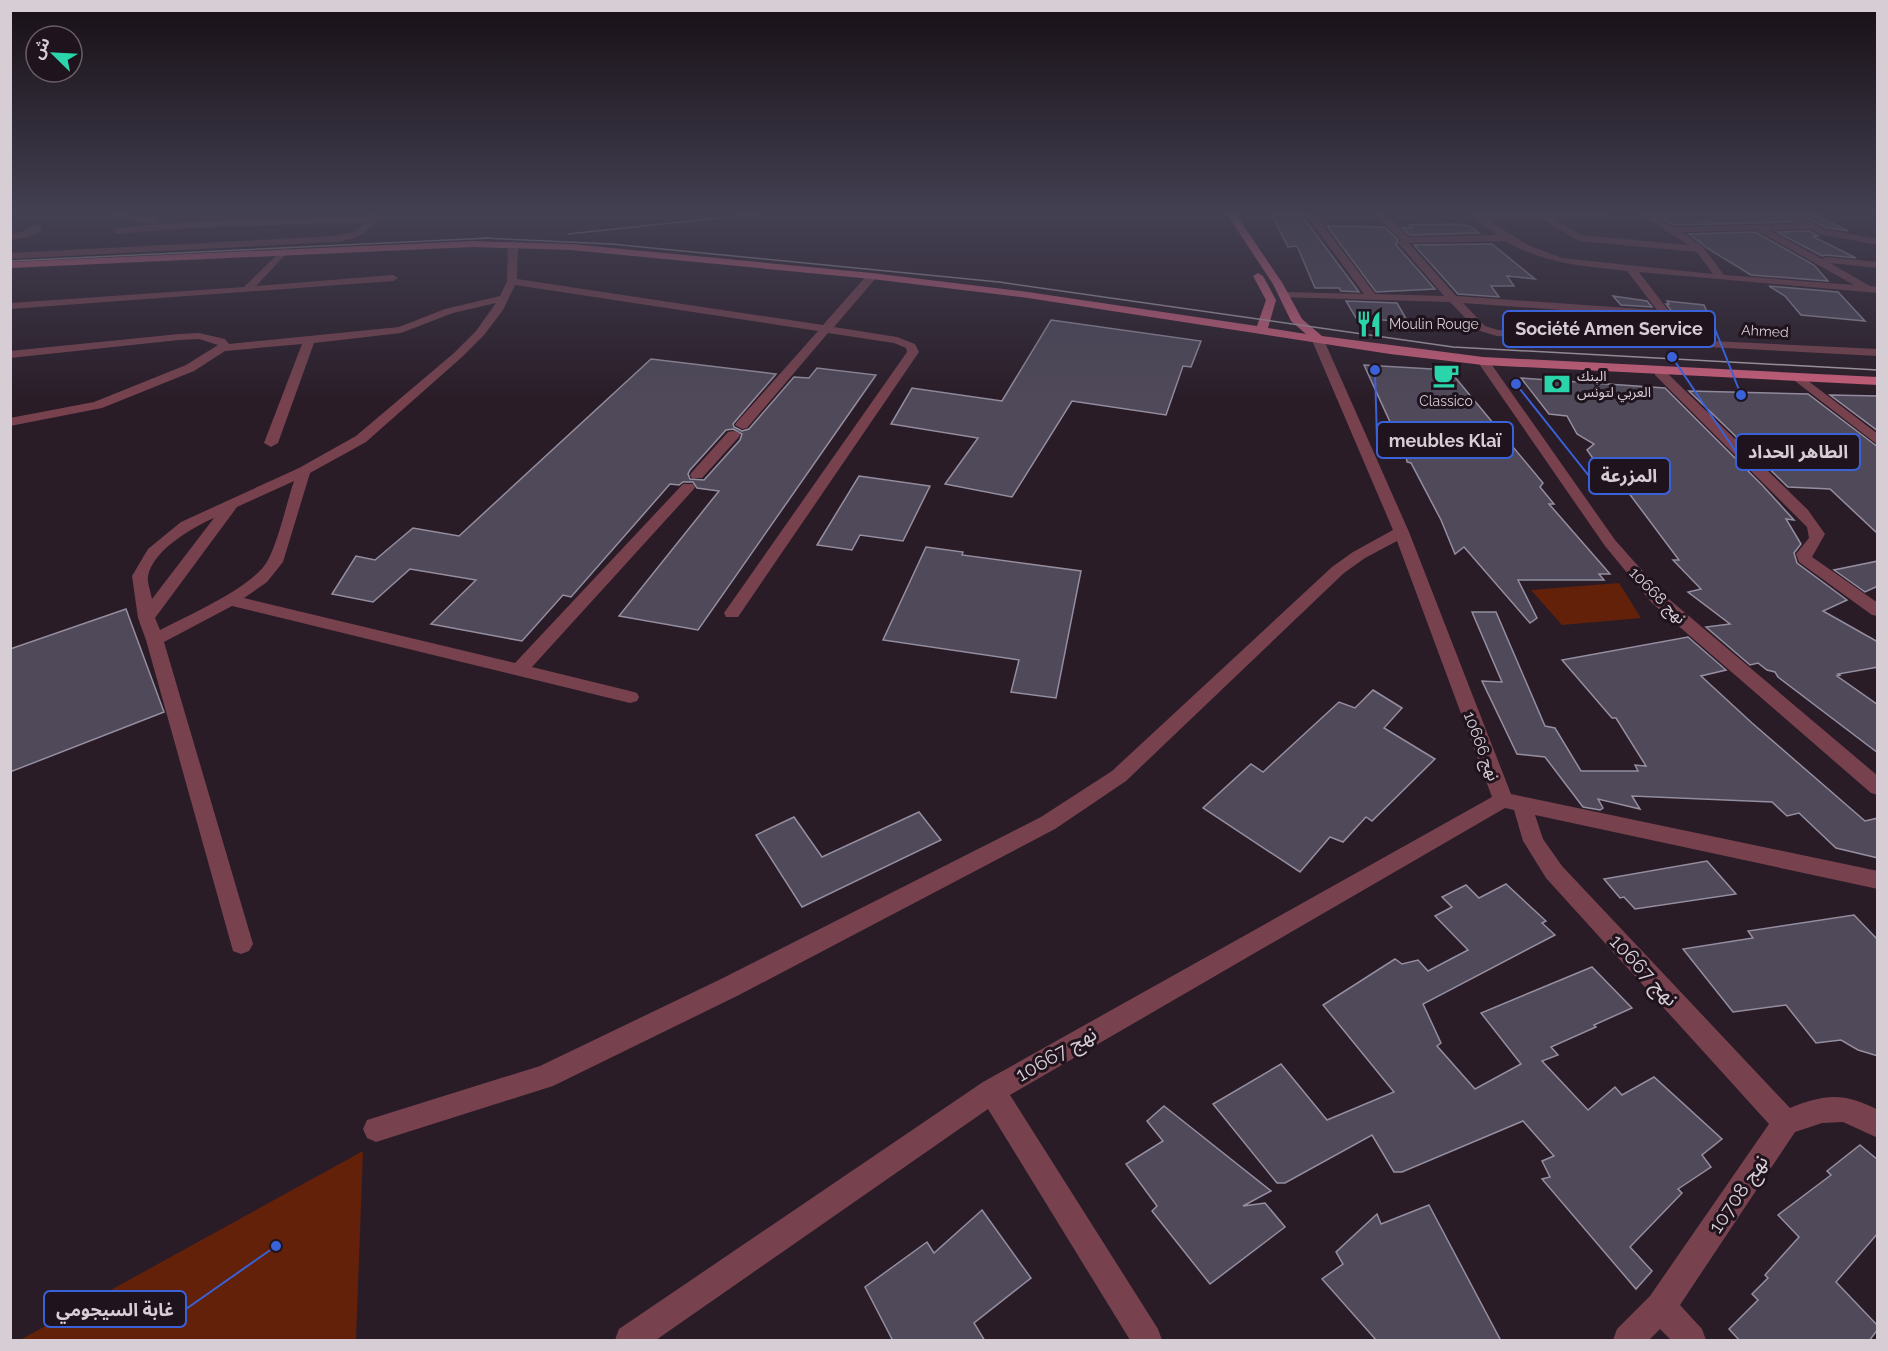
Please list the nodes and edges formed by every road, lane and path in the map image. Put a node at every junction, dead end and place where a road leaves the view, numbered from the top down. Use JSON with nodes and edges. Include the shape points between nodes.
{"nodes":[{"id":1,"x":260,"y":276,"type":"edge"},
{"id":2,"x":512,"y":276,"type":"edge"},
{"id":3,"x":872,"y":276,"type":"joint"},
{"id":4,"x":1257,"y":276,"type":"edge"},
{"id":5,"x":1272,"y":276,"type":"edge"},
{"id":6,"x":1356,"y":276,"type":"edge"},
{"id":7,"x":1434,"y":276,"type":"edge"},
{"id":8,"x":1636,"y":276,"type":"edge"},
{"id":9,"x":1701,"y":276,"type":"edge"},
{"id":10,"x":1847,"y":276,"type":"edge"},
{"id":11,"x":393,"y":278,"type":"dead end"},
{"id":12,"x":1721,"y":278,"type":"joint"},
{"id":13,"x":512,"y":281,"type":"junction"},
{"id":14,"x":247,"y":290,"type":"junction"},
{"id":15,"x":1873,"y":290,"type":"edge"},
{"id":16,"x":1284,"y":295,"type":"junction"},
{"id":17,"x":1372,"y":297,"type":"junction"},
{"id":18,"x":504,"y":298,"type":"junction"},
{"id":19,"x":1878,"y":298,"type":"edge"},
{"id":20,"x":1455,"y":299,"type":"junction"},
{"id":21,"x":10,"y":306,"type":"edge"},
{"id":22,"x":1664,"y":314,"type":"junction"},
{"id":23,"x":826,"y":329,"type":"junction"},
{"id":24,"x":1262,"y":329,"type":"junction"},
{"id":25,"x":1317,"y":338,"type":"junction"},
{"id":26,"x":309,"y":340,"type":"junction"},
{"id":27,"x":1688,"y":342,"type":"junction"},
{"id":28,"x":221,"y":348,"type":"junction"},
{"id":29,"x":1878,"y":353,"type":"edge"},
{"id":30,"x":10,"y":356,"type":"edge"},
{"id":31,"x":1483,"y":361,"type":"junction"},
{"id":32,"x":1659,"y":372,"type":"junction"},
{"id":33,"x":1799,"y":378,"type":"junction"},
{"id":34,"x":1878,"y":381,"type":"edge"},
{"id":35,"x":10,"y":422,"type":"edge"},
{"id":36,"x":1878,"y":441,"type":"edge"},
{"id":37,"x":271,"y":443,"type":"dead end"},
{"id":38,"x":304,"y":471,"type":"junction"},
{"id":39,"x":231,"y":504,"type":"junction"},
{"id":40,"x":1401,"y":532,"type":"junction"},
{"id":41,"x":230,"y":600,"type":"junction"},
{"id":42,"x":1878,"y":611,"type":"edge"},
{"id":43,"x":732,"y":613,"type":"dead end"},
{"id":44,"x":146,"y":618,"type":"junction"},
{"id":45,"x":155,"y":640,"type":"junction"},
{"id":46,"x":519,"y":670,"type":"junction"},
{"id":47,"x":630,"y":697,"type":"dead end"},
{"id":48,"x":1878,"y":788,"type":"edge"},
{"id":49,"x":1513,"y":802,"type":"junction"},
{"id":50,"x":1878,"y":880,"type":"edge"},
{"id":51,"x":241,"y":944,"type":"dead end"},
{"id":52,"x":992,"y":1091,"type":"junction"},
{"id":53,"x":1786,"y":1123,"type":"junction"},
{"id":54,"x":1878,"y":1125,"type":"edge"},
{"id":55,"x":376,"y":1129,"type":"dead end"},
{"id":56,"x":1661,"y":1307,"type":"junction"},
{"id":57,"x":630,"y":1341,"type":"edge"},
{"id":58,"x":1148,"y":1341,"type":"edge"},
{"id":59,"x":1628,"y":1341,"type":"edge"},
{"id":60,"x":1691,"y":1341,"type":"edge"}],
"edges":[{"from":1,"to":14,"type":"street"},
{"from":2,"to":13,"type":"street"},
{"from":3,"to":23,"type":"street"},
{"from":3,"to":24,"type":"main road"},
{"from":4,"to":24,"type":"main road","via":[[1271,300]]},
{"from":5,"to":16,"type":"main road"},
{"from":6,"to":17,"type":"street"},
{"from":7,"to":20,"type":"street","name":"Ahmed"},
{"from":8,"to":22,"type":"street"},
{"from":9,"to":12,"type":"street"},
{"from":10,"to":15,"type":"street"},
{"from":11,"to":14,"type":"street"},
{"from":12,"to":15,"type":"street"},
{"from":13,"to":18,"type":"street"},
{"from":13,"to":23,"type":"street"},
{"from":14,"to":21,"type":"street"},
{"from":15,"to":19,"type":"street"},
{"from":16,"to":17,"type":"street"},
{"from":16,"to":25,"type":"main road","via":[[1297,321]]},
{"from":17,"to":20,"type":"street"},
{"from":18,"to":26,"type":"street","via":[[449,311],[401,330]]},
{"from":18,"to":38,"type":"street","via":[[480,333],[387,417],[361,439]]},
{"from":20,"to":22,"type":"street"},
{"from":20,"to":27,"type":"street","name":"Ahmed","via":[[1481,328],[1508,335]]},
{"from":22,"to":27,"type":"street"},
{"from":23,"to":43,"type":"street","via":[[897,340],[911,346],[913,352]]},
{"from":23,"to":46,"type":"street"},
{"from":24,"to":25,"type":"main road"},
{"from":25,"to":31,"type":"main road"},
{"from":25,"to":40,"type":"street","name":"نهج 10666"},
{"from":26,"to":28,"type":"street"},
{"from":26,"to":37,"type":"street"},
{"from":27,"to":29,"type":"street","name":"Ahmed"},
{"from":28,"to":30,"type":"street","via":[[221,341],[211,338],[179,337]]},
{"from":28,"to":35,"type":"street","via":[[190,368],[97,405]]},
{"from":31,"to":32,"type":"main road"},
{"from":31,"to":48,"type":"street","name":"نهج 10668","via":[[1610,543],[1650,591]]},
{"from":32,"to":33,"type":"main road"},
{"from":32,"to":42,"type":"street","via":[[1816,528],[1817,541],[1804,554],[1805,559]]},
{"from":33,"to":34,"type":"main road"},
{"from":33,"to":36,"type":"street"},
{"from":38,"to":39,"type":"street"},
{"from":38,"to":41,"type":"street","via":[[275,562],[261,579]]},
{"from":39,"to":44,"type":"street"},
{"from":39,"to":44,"type":"street","via":[[186,525],[153,552],[140,576]]},
{"from":40,"to":49,"type":"street","name":"نهج 10666"},
{"from":40,"to":55,"type":"street","via":[[1338,570],[1119,776],[1048,823],[730,987],[544,1077]]},
{"from":41,"to":45,"type":"street"},
{"from":41,"to":46,"type":"street"},
{"from":44,"to":45,"type":"street"},
{"from":45,"to":51,"type":"street"},
{"from":46,"to":47,"type":"street"},
{"from":49,"to":50,"type":"street"},
{"from":49,"to":52,"type":"street","name":"نهج 10667"},
{"from":49,"to":53,"type":"street","name":"نهج 10667","via":[[1547,863]]},
{"from":52,"to":57,"type":"street","name":"نهج 10667"},
{"from":52,"to":58,"type":"street"},
{"from":53,"to":54,"type":"street","via":[[1828,1107],[1845,1108]]},
{"from":53,"to":56,"type":"street","name":"نهج 10708"},
{"from":56,"to":59,"type":"street","name":"نهج 10708"},
{"from":56,"to":60,"type":"street"}]}
